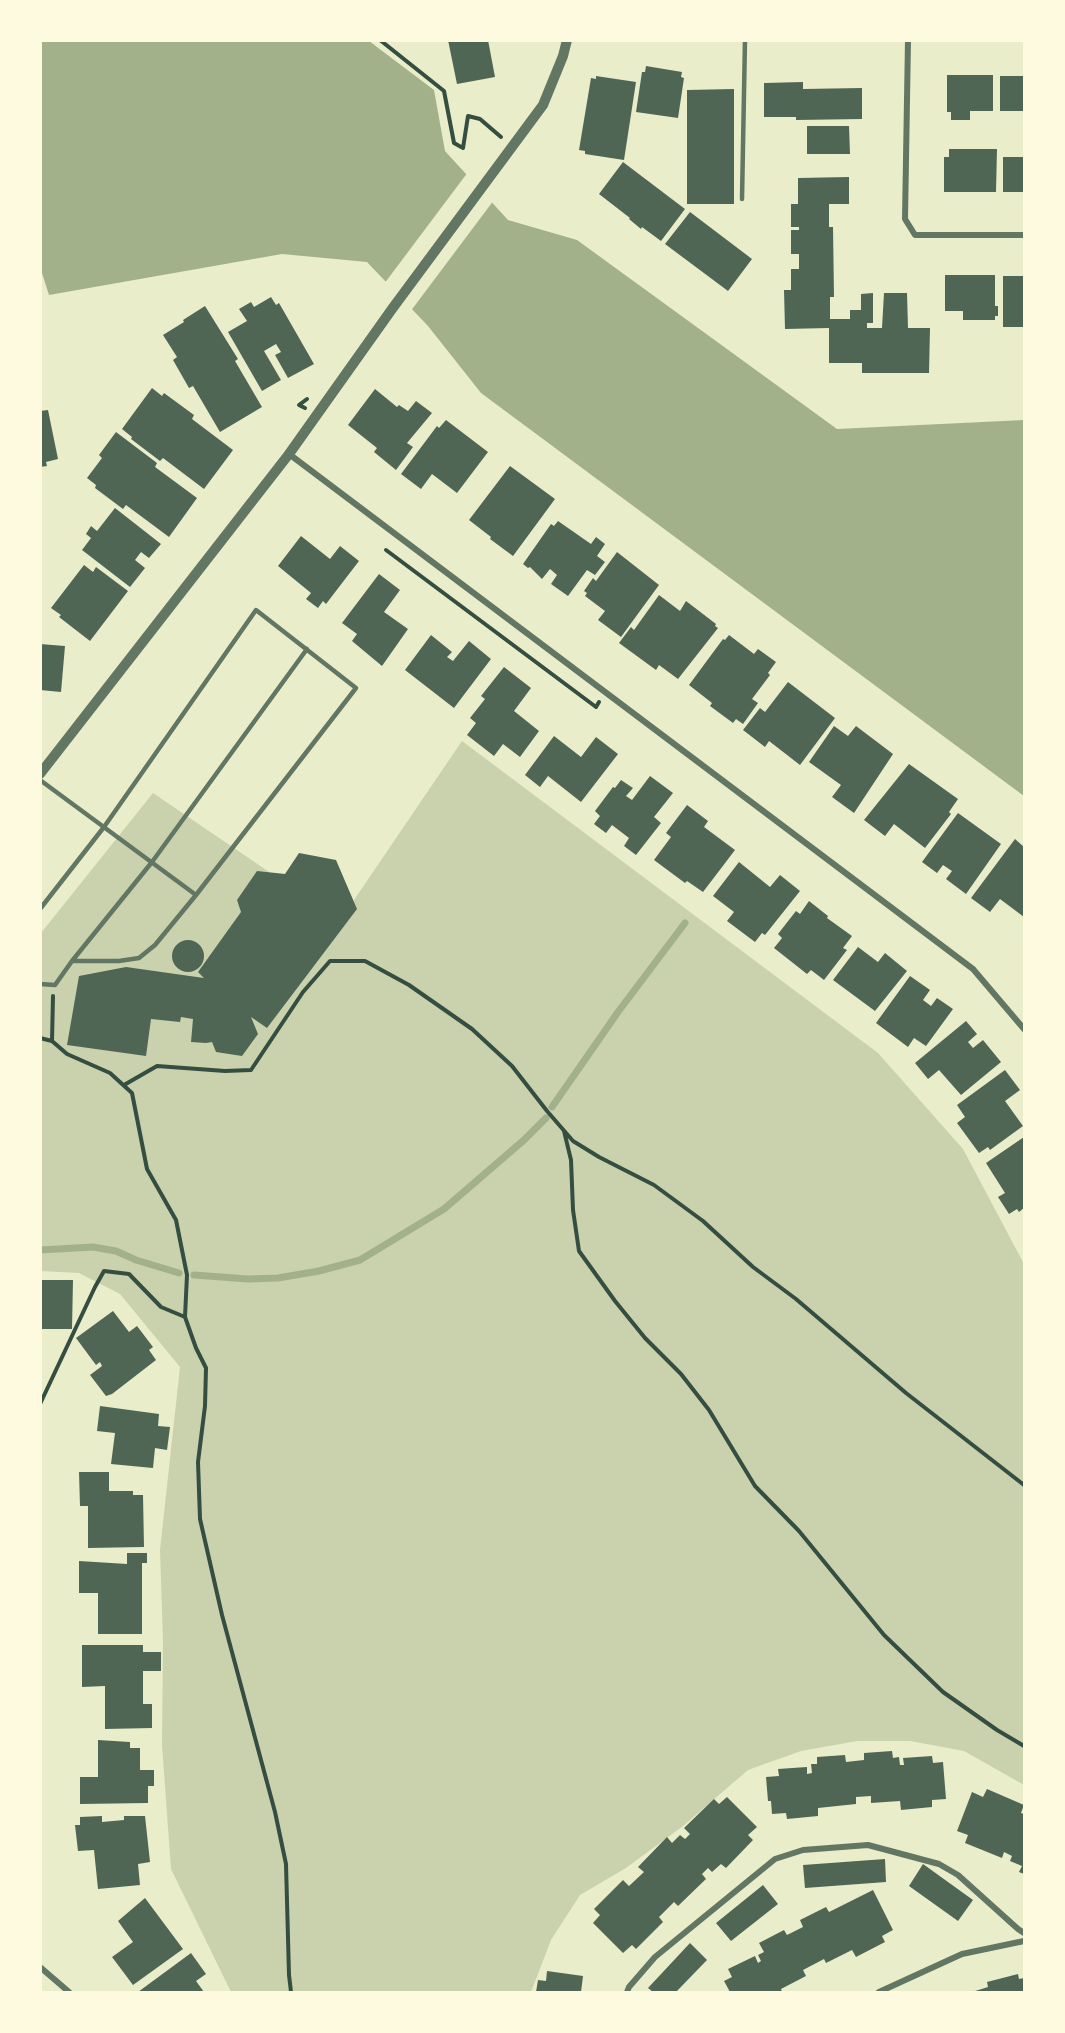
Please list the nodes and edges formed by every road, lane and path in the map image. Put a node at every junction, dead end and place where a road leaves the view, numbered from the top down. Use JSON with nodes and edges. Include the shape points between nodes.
{"nodes":[{"id":1,"x":380,"y":40,"type":"edge"},
{"id":2,"x":567,"y":40,"type":"edge"},
{"id":3,"x":745,"y":40,"type":"edge"},
{"id":4,"x":908,"y":40,"type":"edge"},
{"id":5,"x":503,"y":139,"type":"dead end"},
{"id":6,"x":742,"y":199,"type":"dead end"},
{"id":7,"x":1024,"y":235,"type":"edge"},
{"id":8,"x":288,"y":454,"type":"junction"},
{"id":9,"x":386,"y":550,"type":"dead end"},
{"id":10,"x":307,"y":649,"type":"junction"},
{"id":11,"x":605,"y":692,"type":"junction"},
{"id":12,"x":40,"y":774,"type":"edge"},
{"id":13,"x":40,"y":780,"type":"edge"},
{"id":14,"x":104,"y":827,"type":"junction"},
{"id":15,"x":152,"y":862,"type":"junction"},
{"id":16,"x":196,"y":895,"type":"junction"},
{"id":17,"x":40,"y":909,"type":"edge"},
{"id":18,"x":72,"y":961,"type":"junction"},
{"id":19,"x":40,"y":984,"type":"edge"},
{"id":20,"x":55,"y":985,"type":"junction"},
{"id":21,"x":1024,"y":1029,"type":"edge"},
{"id":22,"x":40,"y":1038,"type":"edge"},
{"id":23,"x":52,"y":1041,"type":"junction"},
{"id":24,"x":124,"y":1085,"type":"junction"},
{"id":25,"x":564,"y":1130,"type":"junction"},
{"id":26,"x":185,"y":1317,"type":"junction"},
{"id":27,"x":40,"y":1404,"type":"edge"},
{"id":28,"x":1024,"y":1485,"type":"edge"},
{"id":29,"x":1024,"y":1746,"type":"edge"},
{"id":30,"x":1024,"y":1932,"type":"edge"},
{"id":31,"x":1024,"y":1941,"type":"edge"},
{"id":32,"x":40,"y":1967,"type":"edge"},
{"id":33,"x":69,"y":1992,"type":"edge"},
{"id":34,"x":291,"y":1992,"type":"edge"},
{"id":35,"x":627,"y":1992,"type":"edge"},
{"id":36,"x":879,"y":1992,"type":"edge"}],
"edges":[{"from":1,"to":5,"type":"path","via":[[444,91],[454,143],[464,148],[468,116],[480,119]]},
{"from":2,"to":8,"type":"street","via":[[543,105]]},
{"from":3,"to":6,"type":"lane"},
{"from":4,"to":7,"type":"street","via":[[905,219],[915,235]]},
{"from":8,"to":11,"type":"street"},
{"from":8,"to":12,"type":"street"},
{"from":9,"to":11,"type":"path","via":[[596,707]]},
{"from":10,"to":14,"type":"lane","via":[[256,610]]},
{"from":10,"to":15,"type":"lane"},
{"from":10,"to":16,"type":"lane","via":[[356,688]]},
{"from":11,"to":21,"type":"street","via":[[974,969]]},
{"from":13,"to":14,"type":"lane"},
{"from":14,"to":15,"type":"lane"},
{"from":14,"to":17,"type":"lane"},
{"from":15,"to":16,"type":"lane"},
{"from":15,"to":18,"type":"lane"},
{"from":16,"to":18,"type":"lane","via":[[139,958]]},
{"from":18,"to":20,"type":"lane"},
{"from":19,"to":20,"type":"lane"},
{"from":20,"to":23,"type":"path"},
{"from":22,"to":23,"type":"path"},
{"from":23,"to":24,"type":"path","via":[[67,1054],[110,1073]]},
{"from":24,"to":25,"type":"path","via":[[157,1066],[251,1070],[303,992],[330,961],[365,961],[409,985],[472,1029],[512,1066]]},
{"from":24,"to":26,"type":"path","via":[[132,1093],[147,1169],[176,1220],[187,1275]]},
{"from":25,"to":28,"type":"path","via":[[573,1141],[654,1185],[703,1221],[906,1393]]},
{"from":25,"to":29,"type":"path","via":[[571,1160],[579,1251],[615,1301],[681,1374],[755,1486],[799,1531],[884,1635],[943,1692]]},
{"from":26,"to":27,"type":"path","via":[[161,1307],[129,1274],[104,1271]]},
{"from":26,"to":34,"type":"path","via":[[206,1368],[198,1462],[200,1519],[286,1864]]},
{"from":30,"to":35,"type":"street","via":[[958,1875],[939,1864],[868,1845],[803,1850],[775,1859],[655,1957]]},
{"from":31,"to":36,"type":"street","via":[[962,1954]]},
{"from":32,"to":33,"type":"street"}]}
